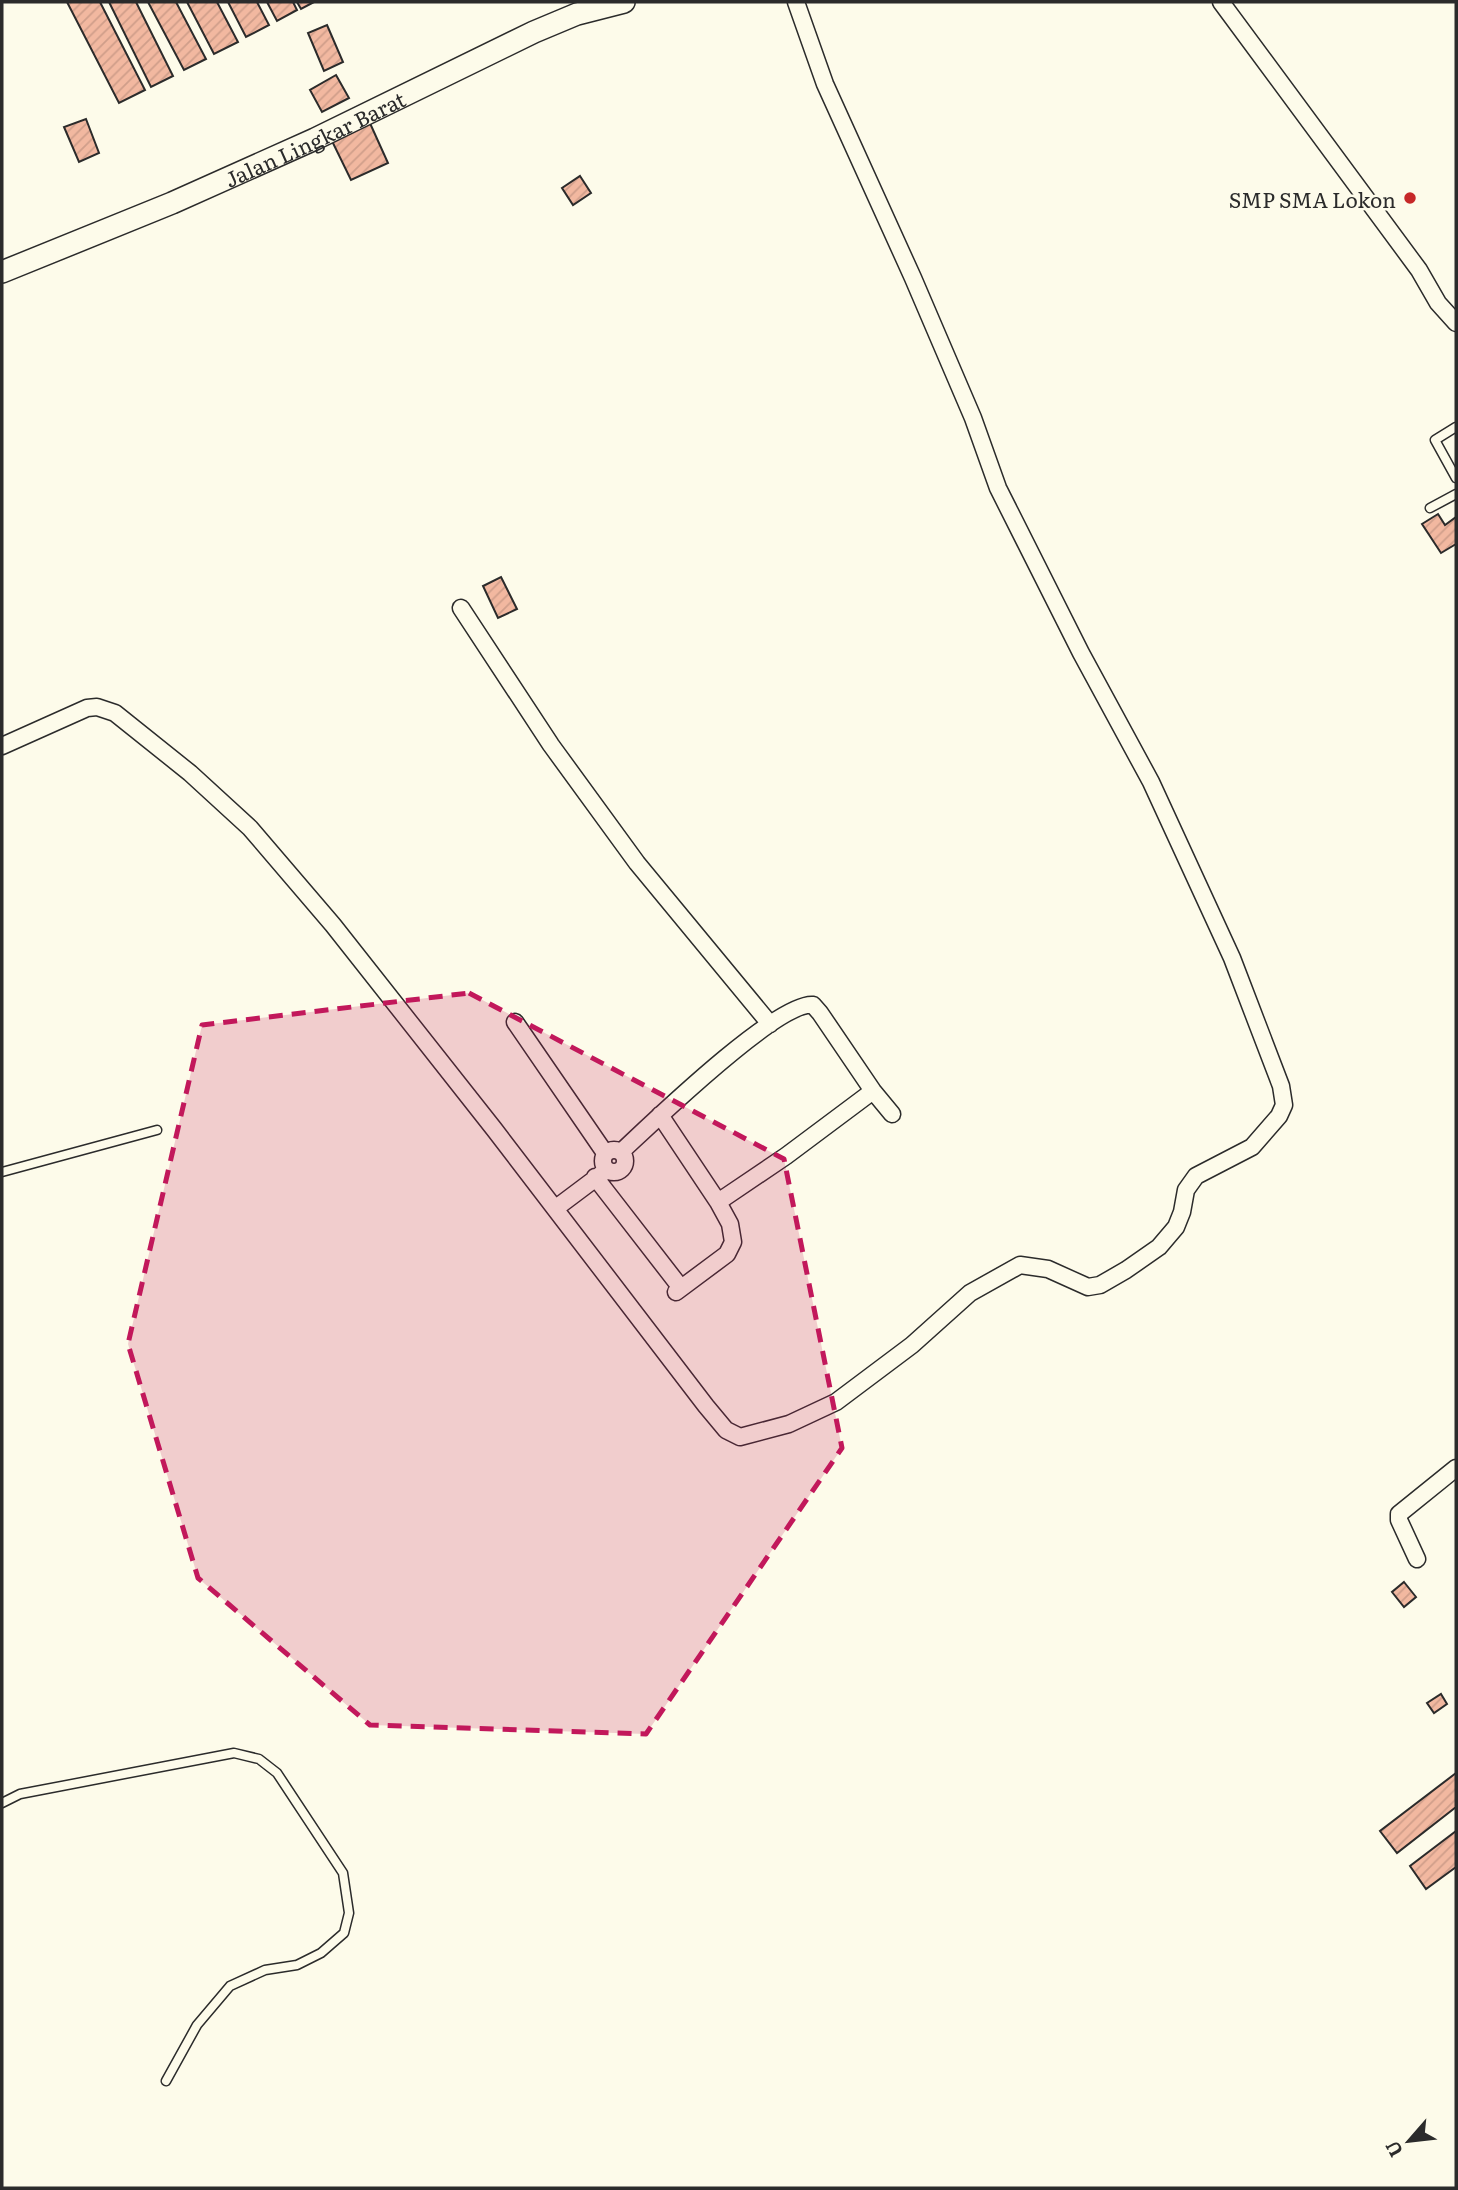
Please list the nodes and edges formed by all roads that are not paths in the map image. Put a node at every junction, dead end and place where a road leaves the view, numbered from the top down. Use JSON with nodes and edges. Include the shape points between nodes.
{"nodes":[{"id":1,"x":624,"y":2,"type":"edge"},
{"id":2,"x":796,"y":2,"type":"edge"},
{"id":3,"x":1221,"y":2,"type":"edge"},
{"id":4,"x":2,"y":272,"type":"edge"},
{"id":5,"x":1456,"y":323,"type":"edge"},
{"id":6,"x":1456,"y":427,"type":"edge"},
{"id":7,"x":1456,"y":478,"type":"edge"},
{"id":8,"x":1456,"y":494,"type":"edge"},
{"id":9,"x":1430,"y":508,"type":"dead end"},
{"id":10,"x":461,"y":608,"type":"dead end"},
{"id":11,"x":2,"y":746,"type":"edge"},
{"id":12,"x":515,"y":1022,"type":"dead end"},
{"id":13,"x":770,"y":1024,"type":"junction"},
{"id":14,"x":873,"y":1091,"type":"junction"},
{"id":15,"x":892,"y":1114,"type":"dead end"},
{"id":16,"x":660,"y":1115,"type":"junction"},
{"id":17,"x":157,"y":1130,"type":"dead end"},
{"id":18,"x":607,"y":1163,"type":"junction"},
{"id":19,"x":2,"y":1172,"type":"edge"},
{"id":20,"x":718,"y":1202,"type":"junction"},
{"id":21,"x":556,"y":1208,"type":"junction"},
{"id":22,"x":1456,"y":1468,"type":"edge"},
{"id":23,"x":1417,"y":1559,"type":"dead end"},
{"id":24,"x":2,"y":1803,"type":"edge"},
{"id":25,"x":166,"y":2081,"type":"dead end"}],
"edges":[{"from":1,"to":4,"type":"street","name":"Jalan Lingkar Barat","via":[[534,32],[315,139]]},
{"from":2,"to":21,"type":"street","via":[[825,85],[913,278],[998,488],[1151,782],[1232,958],[1281,1086],[1284,1105],[1252,1147],[1196,1176],[1186,1189],[1176,1227],[1159,1247],[1126,1270],[1088,1287],[1048,1269],[1020,1265],[970,1293],[912,1345],[836,1402],[789,1424],[740,1437],[726,1430],[706,1406]]},
{"from":3,"to":5,"type":"street"},
{"from":6,"to":7,"type":"lane","via":[[1435,440]]},
{"from":8,"to":9,"type":"lane"},
{"from":10,"to":13,"type":"street","via":[[551,745],[637,863]]},
{"from":11,"to":21,"type":"street","via":[[73,713],[97,707],[115,713],[190,773],[250,828],[333,925]]},
{"from":12,"to":18,"type":"street"},
{"from":13,"to":14,"type":"street","via":[[805,1004],[813,1005]]},
{"from":13,"to":16,"type":"street"},
{"from":14,"to":15,"type":"street"},
{"from":14,"to":20,"type":"street"},
{"from":16,"to":18,"type":"street"},
{"from":16,"to":20,"type":"street"},
{"from":17,"to":19,"type":"lane"},
{"from":18,"to":20,"type":"street","via":[[679,1290],[727,1254],[733,1242],[730,1224]]},
{"from":18,"to":21,"type":"street"},
{"from":22,"to":23,"type":"street","via":[[1399,1514]]},
{"from":24,"to":25,"type":"lane","via":[[20,1794],[234,1753],[259,1759],[277,1773],[342,1873],[349,1913],[344,1933],[321,1953],[297,1965],[265,1970],[230,1986],[197,2025]]}]}
